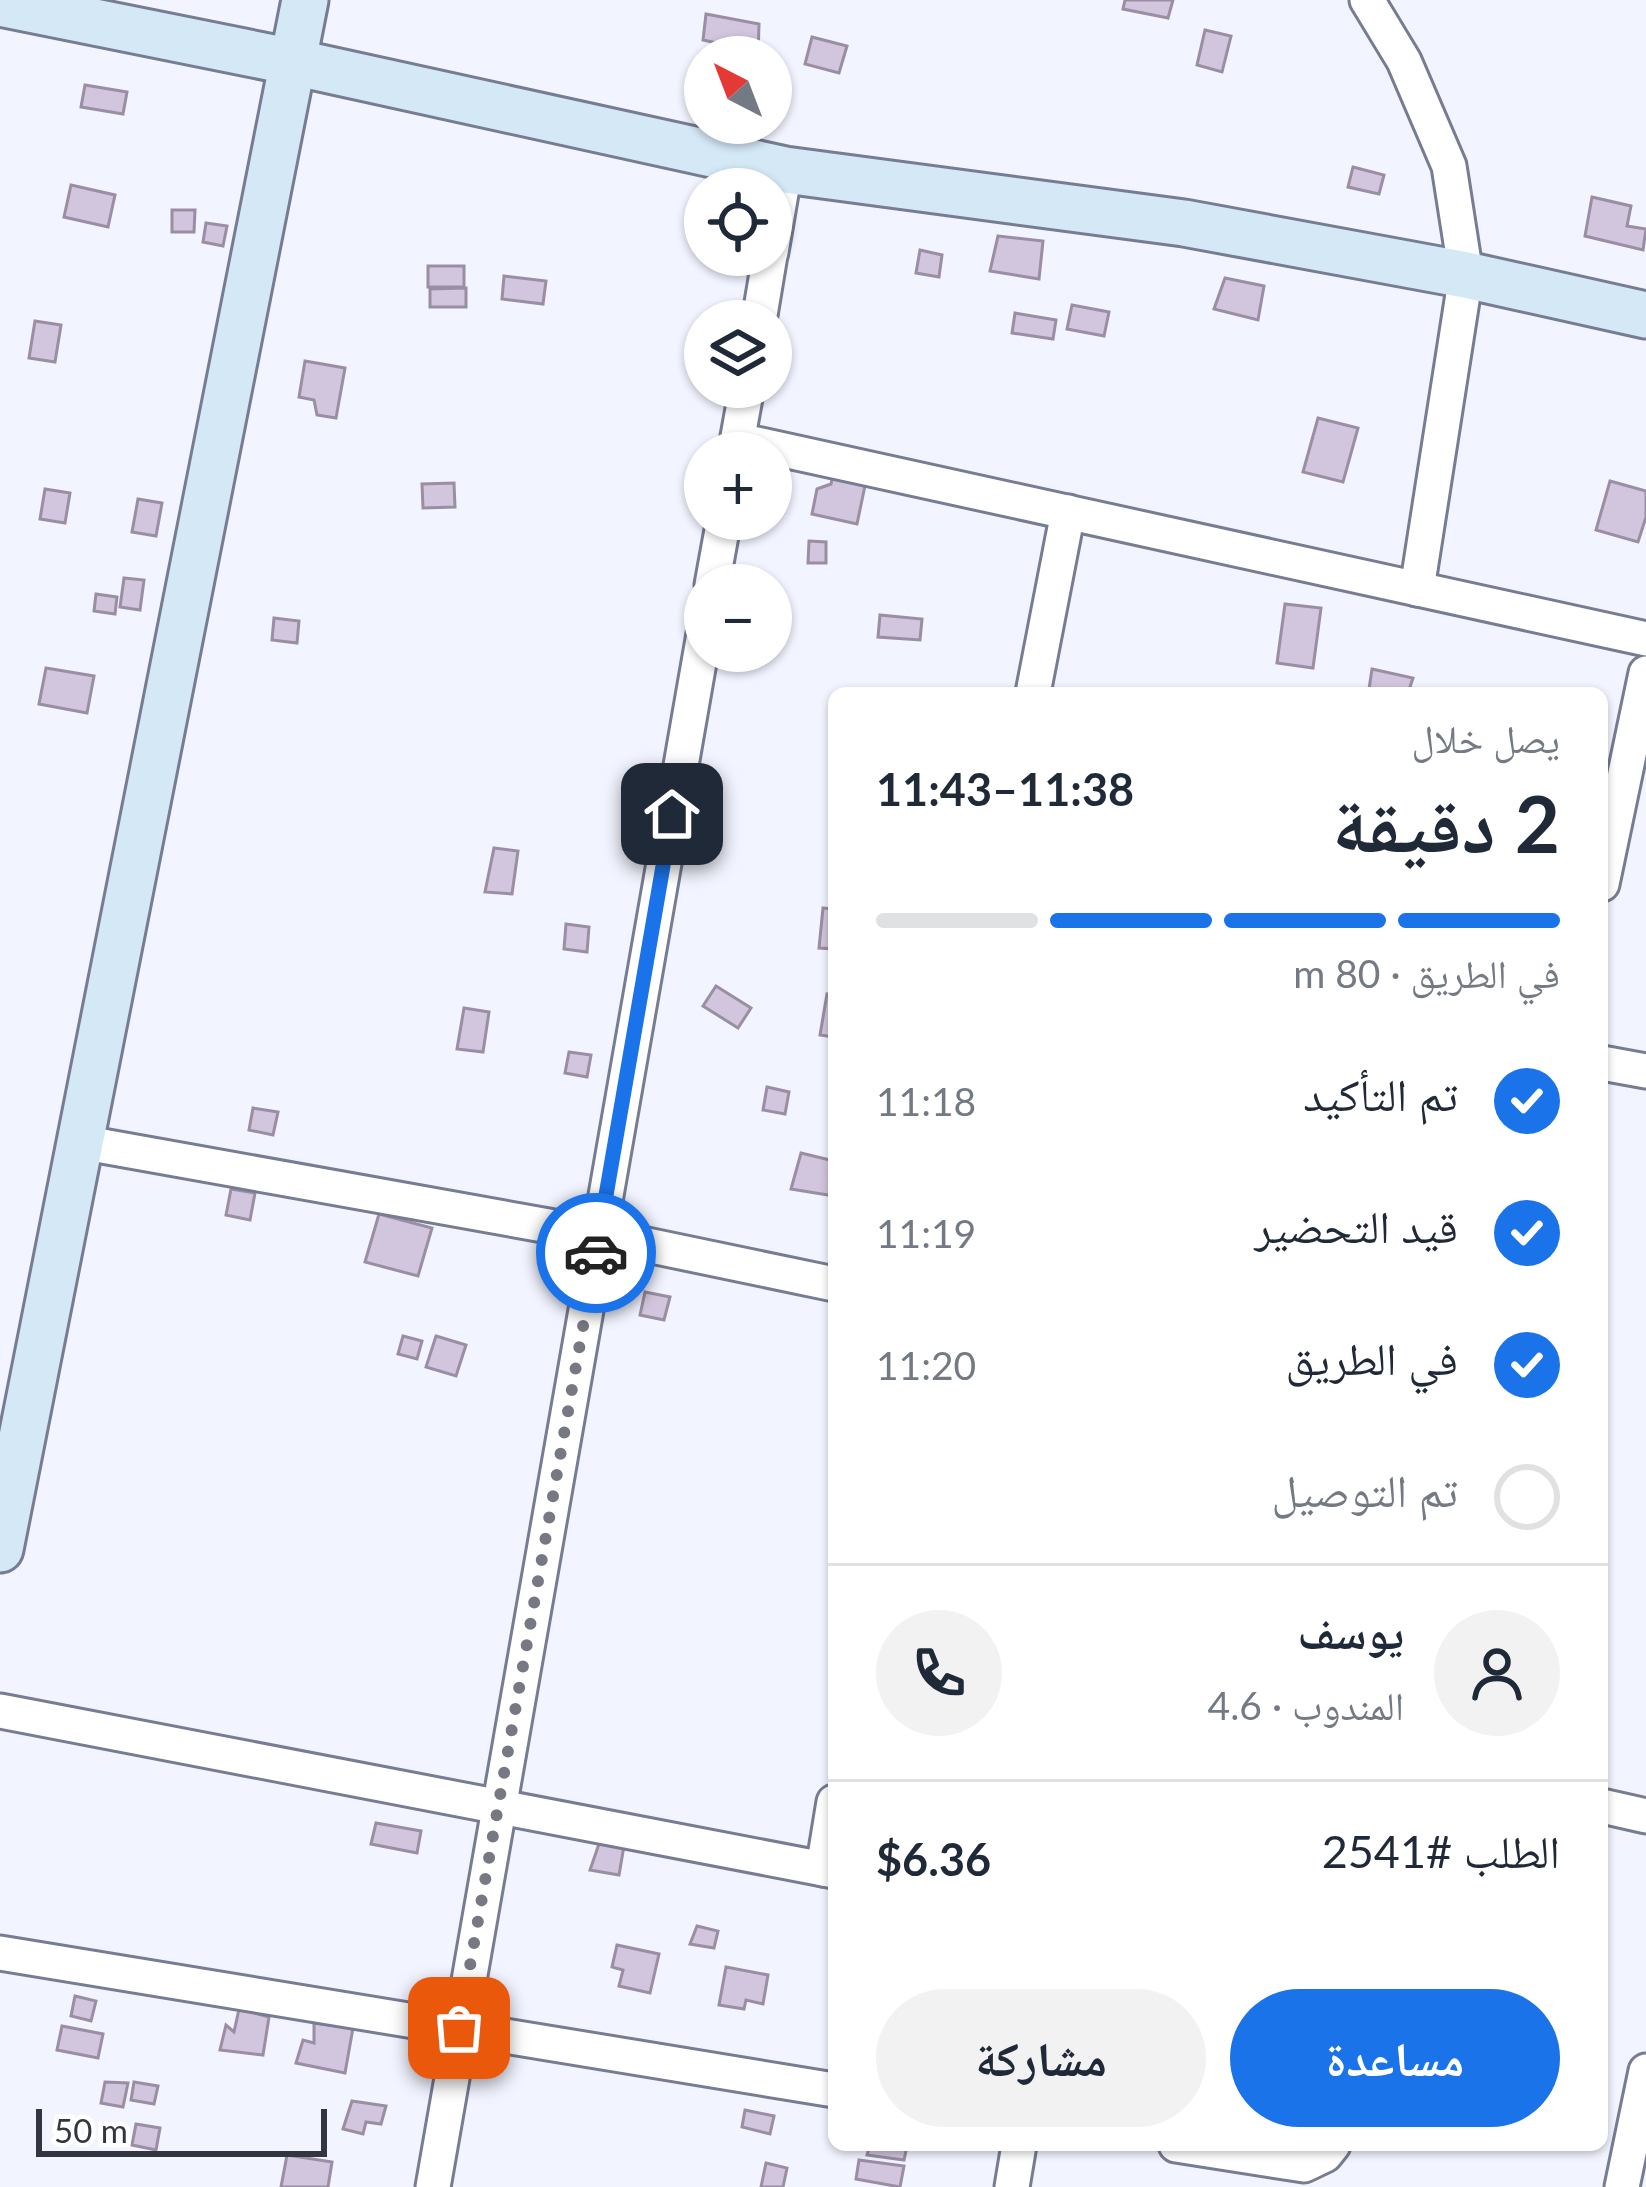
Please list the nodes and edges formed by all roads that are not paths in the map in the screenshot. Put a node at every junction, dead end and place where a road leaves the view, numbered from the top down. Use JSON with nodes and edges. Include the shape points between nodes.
{"nodes":[{"id":1,"x":305,"y":0,"type":"edge"},
{"id":2,"x":1367,"y":0,"type":"edge"},
{"id":3,"x":0,"y":3,"type":"edge"},
{"id":4,"x":293,"y":62,"type":"junction"},
{"id":5,"x":776,"y":168,"type":"edge"},
{"id":6,"x":792,"y":171,"type":"edge"},
{"id":7,"x":1466,"y":275,"type":"junction"},
{"id":8,"x":1646,"y":315,"type":"edge"},
{"id":9,"x":792,"y":458,"type":"edge"},
{"id":10,"x":1068,"y":512,"type":"junction"},
{"id":11,"x":1417,"y":589,"type":"junction"},
{"id":12,"x":1646,"y":639,"type":"edge"},
{"id":13,"x":697,"y":672,"type":"edge"},
{"id":14,"x":1646,"y":673,"type":"edge"},
{"id":15,"x":1041,"y":687,"type":"edge"},
{"id":16,"x":1608,"y":855,"type":"edge"},
{"id":17,"x":1608,"y":1064,"type":"edge"},
{"id":18,"x":1646,"y":1071,"type":"edge"},
{"id":19,"x":80,"y":1142,"type":"junction"},
{"id":20,"x":599,"y":1235,"type":"junction"},
{"id":21,"x":828,"y":1282,"type":"edge"},
{"id":22,"x":0,"y":1549,"type":"edge"},
{"id":23,"x":0,"y":1711,"type":"edge"},
{"id":24,"x":499,"y":1807,"type":"junction"},
{"id":25,"x":1608,"y":1807,"type":"edge"},
{"id":26,"x":1646,"y":1816,"type":"edge"},
{"id":27,"x":828,"y":1870,"type":"edge"},
{"id":28,"x":0,"y":1953,"type":"edge"},
{"id":29,"x":459,"y":2028,"type":"junction"},
{"id":30,"x":1646,"y":2071,"type":"edge"},
{"id":31,"x":828,"y":2089,"type":"edge"},
{"id":32,"x":1018,"y":2151,"type":"edge"},
{"id":33,"x":1214,"y":2151,"type":"edge"},
{"id":34,"x":1329,"y":2151,"type":"edge"},
{"id":35,"x":434,"y":2187,"type":"edge"},
{"id":36,"x":1012,"y":2187,"type":"edge"},
{"id":37,"x":1622,"y":2187,"type":"edge"}],
"edges":[{"from":1,"to":4,"type":"street"},
{"from":2,"to":7,"type":"street","via":[[1404,61],[1449,166]]},
{"from":3,"to":4,"type":"street"},
{"from":4,"to":5,"type":"street"},
{"from":4,"to":19,"type":"street"},
{"from":6,"to":7,"type":"street","via":[[1184,223]]},
{"from":7,"to":8,"type":"street"},
{"from":7,"to":11,"type":"street"},
{"from":9,"to":10,"type":"street"},
{"from":10,"to":11,"type":"street"},
{"from":10,"to":15,"type":"street"},
{"from":11,"to":12,"type":"street"},
{"from":13,"to":20,"type":"street"},
{"from":14,"to":16,"type":"street"},
{"from":17,"to":18,"type":"street"},
{"from":19,"to":20,"type":"street"},
{"from":19,"to":22,"type":"street"},
{"from":20,"to":21,"type":"street"},
{"from":20,"to":24,"type":"street"},
{"from":23,"to":24,"type":"street"},
{"from":24,"to":27,"type":"street"},
{"from":24,"to":29,"type":"street"},
{"from":25,"to":26,"type":"street"},
{"from":28,"to":29,"type":"street"},
{"from":29,"to":31,"type":"street"},
{"from":29,"to":35,"type":"street"},
{"from":30,"to":37,"type":"street"},
{"from":32,"to":36,"type":"street"},
{"from":33,"to":34,"type":"street","via":[[1304,2165]]}]}
